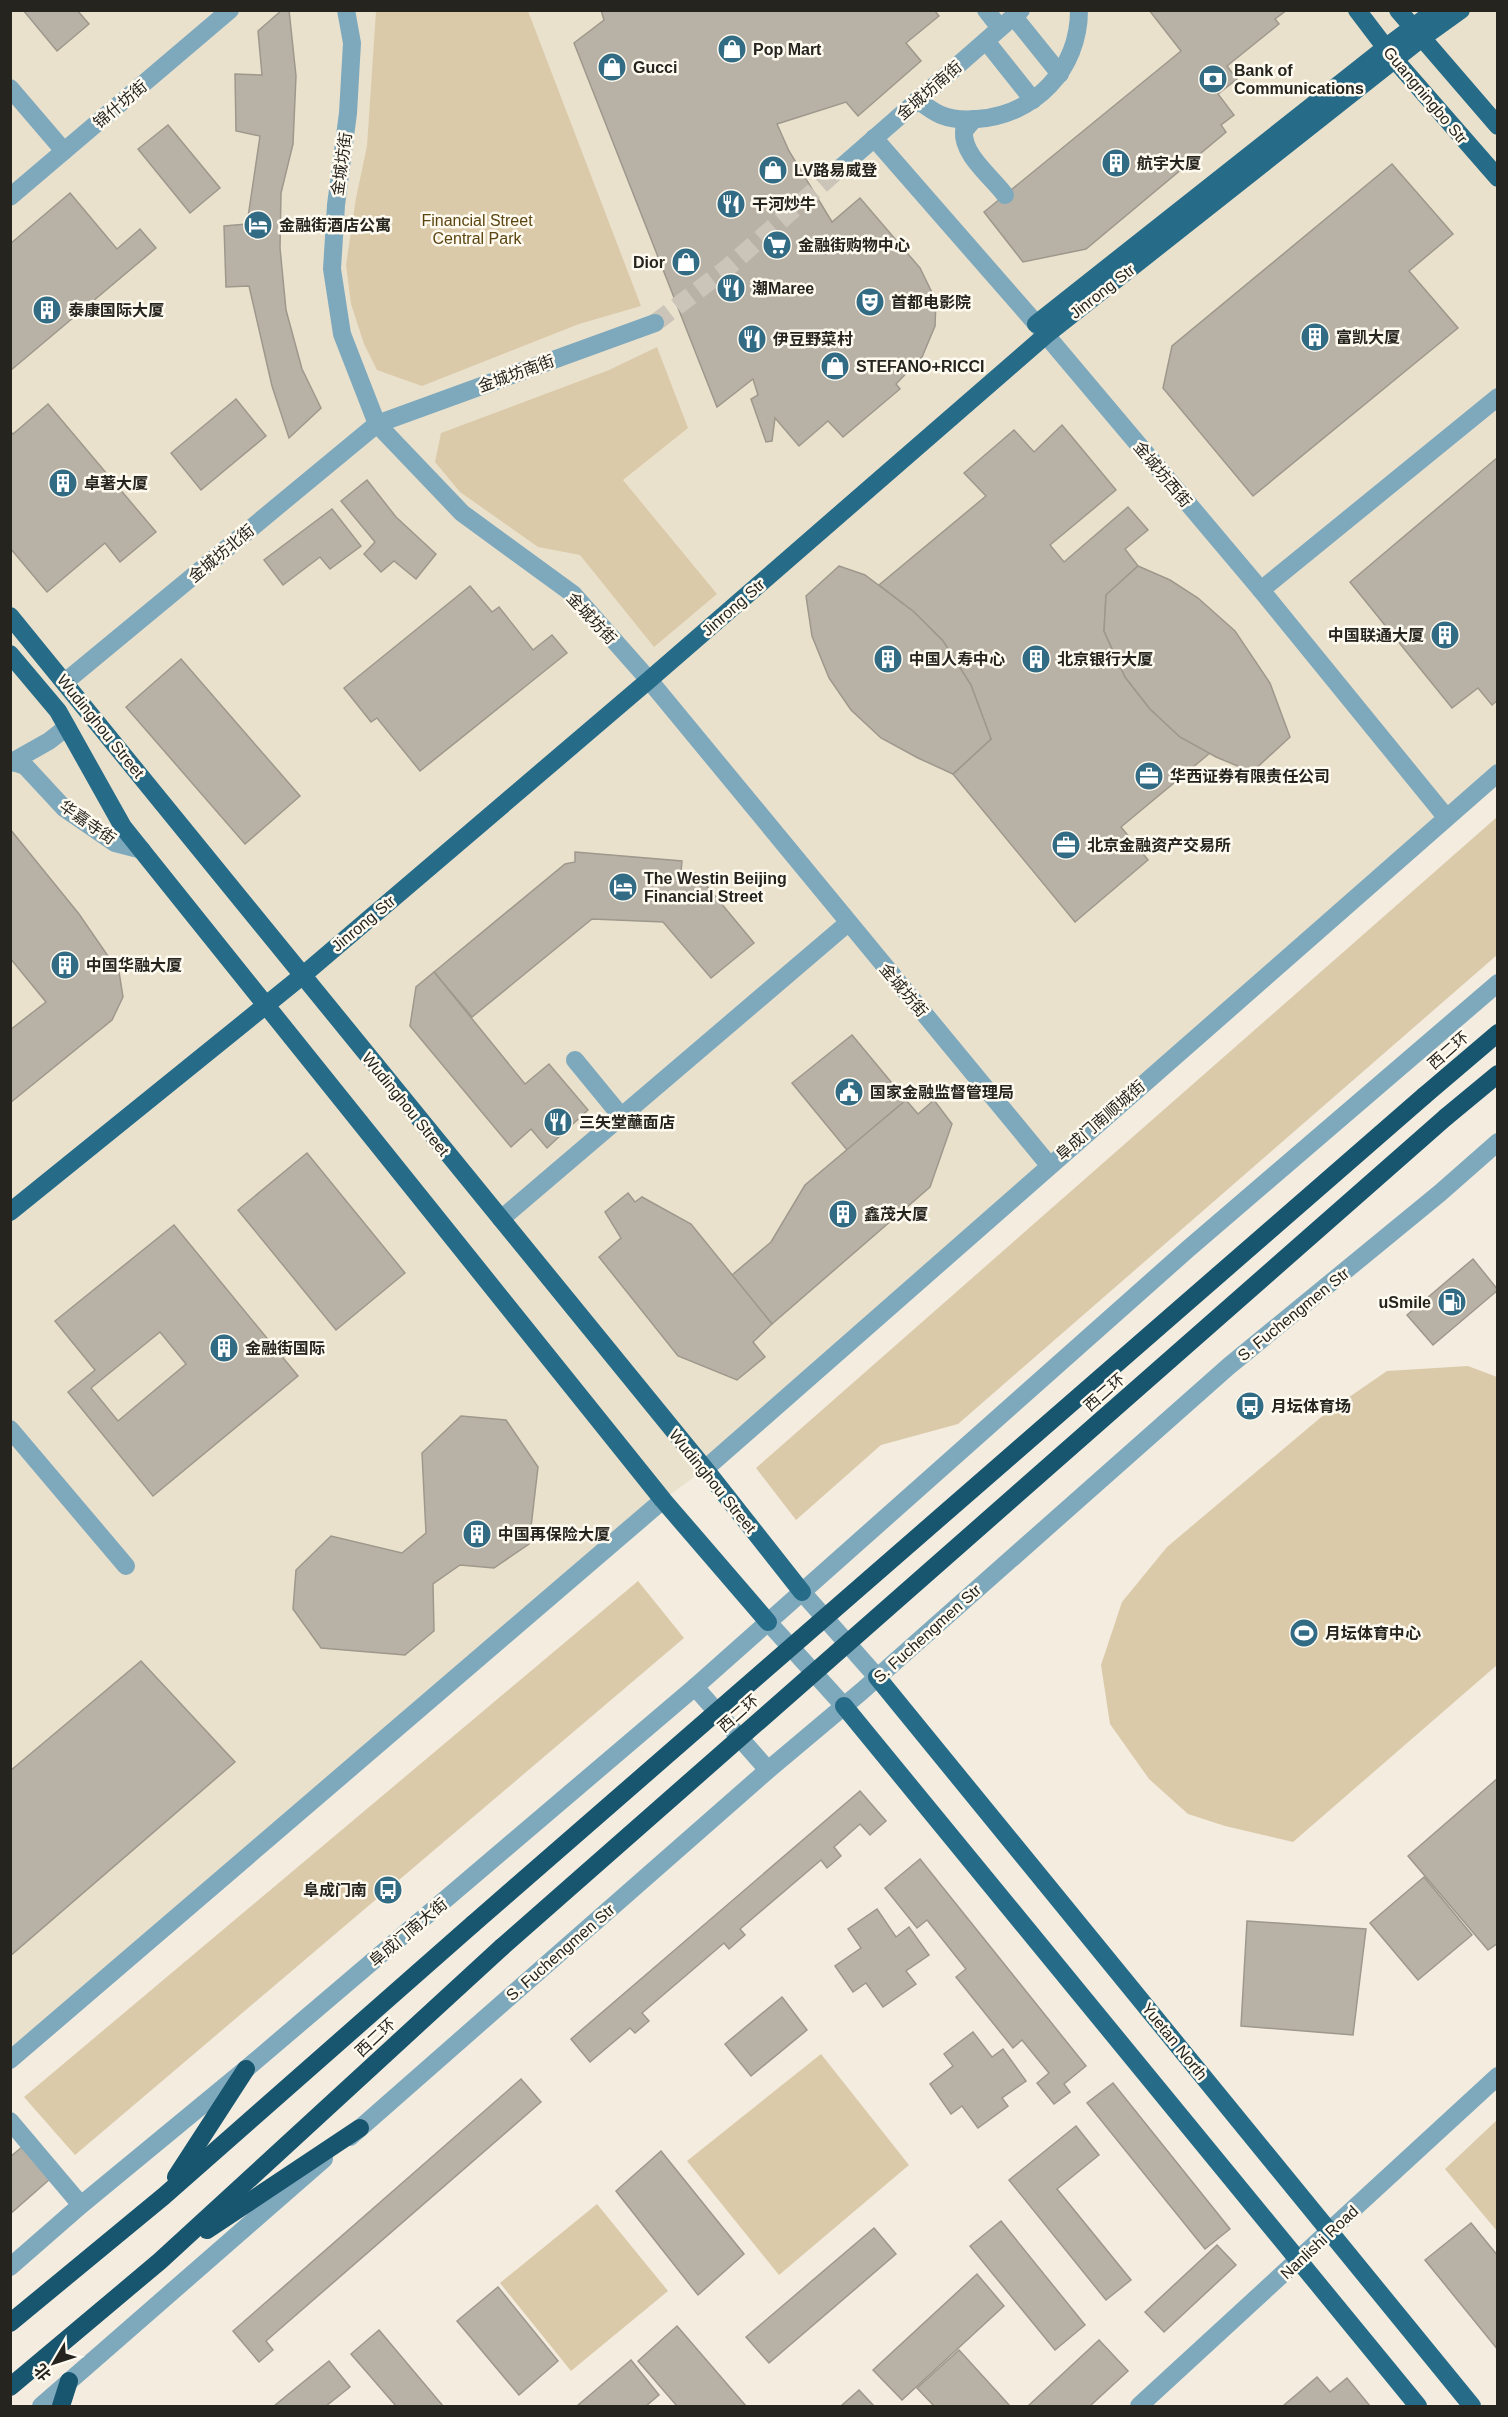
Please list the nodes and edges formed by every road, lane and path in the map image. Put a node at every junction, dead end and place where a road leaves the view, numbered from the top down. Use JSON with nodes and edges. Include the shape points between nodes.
{"nodes":[{"id":1,"x":230,"y":10,"type":"edge"},
{"id":2,"x":346,"y":10,"type":"edge"},
{"id":3,"x":986,"y":10,"type":"edge"},
{"id":4,"x":1079,"y":10,"type":"edge"},
{"id":5,"x":1357,"y":10,"type":"edge"},
{"id":6,"x":1398,"y":10,"type":"edge"},
{"id":7,"x":1436,"y":10,"type":"edge"},
{"id":8,"x":1461,"y":10,"type":"edge"},
{"id":9,"x":1012,"y":18,"type":"edge"},
{"id":10,"x":1417,"y":32,"type":"junction"},
{"id":11,"x":986,"y":41,"type":"junction"},
{"id":12,"x":1390,"y":54,"type":"junction"},
{"id":13,"x":1060,"y":74,"type":"junction"},
{"id":14,"x":10,"y":88,"type":"edge"},
{"id":15,"x":917,"y":100,"type":"junction"},
{"id":16,"x":1033,"y":100,"type":"junction"},
{"id":17,"x":974,"y":119,"type":"junction"},
{"id":18,"x":1497,"y":126,"type":"edge"},
{"id":19,"x":874,"y":138,"type":"junction"},
{"id":20,"x":64,"y":151,"type":"junction"},
{"id":21,"x":838,"y":170,"type":"tunnel mouth"},
{"id":22,"x":1497,"y":178,"type":"edge"},
{"id":23,"x":1005,"y":195,"type":"dead end"},
{"id":24,"x":10,"y":197,"type":"edge"},
{"id":25,"x":655,"y":322,"type":"tunnel mouth"},
{"id":26,"x":1041,"y":329,"type":"junction"},
{"id":27,"x":1497,"y":397,"type":"edge"},
{"id":28,"x":378,"y":424,"type":"junction"},
{"id":29,"x":1260,"y":590,"type":"junction"},
{"id":30,"x":10,"y":616,"type":"edge"},
{"id":31,"x":10,"y":654,"type":"edge"},
{"id":32,"x":649,"y":680,"type":"junction"},
{"id":33,"x":65,"y":682,"type":"junction"},
{"id":34,"x":67,"y":727,"type":"junction"},
{"id":35,"x":12,"y":762,"type":"edge"},
{"id":36,"x":1497,"y":773,"type":"edge"},
{"id":37,"x":1446,"y":817,"type":"junction"},
{"id":38,"x":142,"y":850,"type":"junction"},
{"id":39,"x":848,"y":923,"type":"junction"},
{"id":40,"x":302,"y":976,"type":"junction"},
{"id":41,"x":1497,"y":983,"type":"edge"},
{"id":42,"x":266,"y":1005,"type":"junction"},
{"id":43,"x":1497,"y":1033,"type":"edge"},
{"id":44,"x":575,"y":1060,"type":"dead end"},
{"id":45,"x":1497,"y":1074,"type":"edge"},
{"id":46,"x":621,"y":1116,"type":"junction"},
{"id":47,"x":1497,"y":1142,"type":"edge"},
{"id":48,"x":1049,"y":1165,"type":"junction"},
{"id":49,"x":10,"y":1212,"type":"edge"},
{"id":50,"x":501,"y":1219,"type":"junction"},
{"id":51,"x":10,"y":1429,"type":"edge"},
{"id":52,"x":705,"y":1469,"type":"junction"},
{"id":53,"x":663,"y":1500,"type":"junction"},
{"id":54,"x":126,"y":1566,"type":"dead end"},
{"id":55,"x":802,"y":1592,"type":"junction"},
{"id":56,"x":768,"y":1622,"type":"junction"},
{"id":57,"x":877,"y":1677,"type":"junction"},
{"id":58,"x":695,"y":1687,"type":"junction"},
{"id":59,"x":844,"y":1706,"type":"junction"},
{"id":60,"x":768,"y":1770,"type":"junction"},
{"id":61,"x":10,"y":2060,"type":"edge"},
{"id":62,"x":246,"y":2069,"type":"junction"},
{"id":63,"x":1497,"y":2076,"type":"edge"},
{"id":64,"x":10,"y":2121,"type":"edge"},
{"id":65,"x":360,"y":2128,"type":"junction"},
{"id":66,"x":164,"y":2196,"type":"junction"},
{"id":67,"x":81,"y":2205,"type":"junction"},
{"id":68,"x":1330,"y":2232,"type":"junction"},
{"id":69,"x":160,"y":2261,"type":"junction"},
{"id":70,"x":1298,"y":2261,"type":"junction"},
{"id":71,"x":10,"y":2267,"type":"edge"},
{"id":72,"x":10,"y":2324,"type":"edge"},
{"id":73,"x":69,"y":2382,"type":"junction"},
{"id":74,"x":10,"y":2387,"type":"edge"},
{"id":75,"x":41,"y":2406,"type":"edge"},
{"id":76,"x":61,"y":2406,"type":"edge"},
{"id":77,"x":1139,"y":2406,"type":"edge"},
{"id":78,"x":1418,"y":2406,"type":"edge"},
{"id":79,"x":1472,"y":2406,"type":"edge"}],
"edges":[{"from":1,"to":20,"type":"street","name":"锦什坊街"},
{"from":2,"to":28,"type":"street","name":"金城坊街","via":[[352,43],[332,269],[342,334]]},
{"from":3,"to":9,"type":"street"},
{"from":4,"to":13,"type":"street","via":[[1079,26]]},
{"from":5,"to":12,"type":"main road","name":"Guangningbo Str"},
{"from":6,"to":10,"type":"main road","name":"Guangningbo Str"},
{"from":7,"to":10,"type":"main road"},
{"from":8,"to":10,"type":"main road"},
{"from":9,"to":11,"type":"street","name":"金城坊南街"},
{"from":9,"to":13,"type":"street"},
{"from":10,"to":12,"type":"main road","name":"Jinrong Str"},
{"from":10,"to":18,"type":"main road","name":"Guangningbo Str"},
{"from":11,"to":15,"type":"street","name":"金城坊南街"},
{"from":11,"to":16,"type":"street"},
{"from":12,"to":22,"type":"main road","name":"Guangningbo Str"},
{"from":12,"to":26,"type":"main road","name":"Jinrong Str"},
{"from":13,"to":16,"type":"street"},
{"from":14,"to":20,"type":"street"},
{"from":15,"to":17,"type":"street","via":[[940,115]]},
{"from":15,"to":19,"type":"street","name":"金城坊南街"},
{"from":16,"to":17,"type":"street","via":[[1014,112]]},
{"from":17,"to":23,"type":"street","via":[[964,131],[964,142]]},
{"from":19,"to":21,"type":"street","name":"金城坊南街"},
{"from":19,"to":26,"type":"street","name":"金城坊西街"},
{"from":20,"to":24,"type":"street","name":"锦什坊街"},
{"from":25,"to":28,"type":"street","name":"金城坊南街"},
{"from":26,"to":29,"type":"street","name":"金城坊西街"},
{"from":26,"to":32,"type":"main road","name":"Jinrong Str"},
{"from":27,"to":29,"type":"street"},
{"from":28,"to":32,"type":"street","name":"金城坊街","via":[[462,513],[573,594]]},
{"from":28,"to":33,"type":"street","name":"金城坊北街"},
{"from":29,"to":37,"type":"street","name":"金城坊西街"},
{"from":30,"to":33,"type":"main road","name":"Wudinghou Street"},
{"from":31,"to":34,"type":"main road","name":"Wudinghou Street"},
{"from":32,"to":39,"type":"street","name":"金城坊街"},
{"from":32,"to":40,"type":"main road","name":"Jinrong Str"},
{"from":33,"to":40,"type":"main road","name":"Wudinghou Street"},
{"from":34,"to":35,"type":"street","name":"华嘉寺街"},
{"from":34,"to":38,"type":"main road","name":"Wudinghou Street","via":[[123,827]]},
{"from":35,"to":38,"type":"street","name":"华嘉寺街","via":[[25,766],[64,808],[115,843]]},
{"from":36,"to":37,"type":"street","name":"阜成门南顺城街"},
{"from":37,"to":48,"type":"street","name":"阜成门南顺城街"},
{"from":38,"to":42,"type":"main road","name":"Wudinghou Street"},
{"from":39,"to":46,"type":"street"},
{"from":39,"to":48,"type":"street","name":"金城坊街"},
{"from":40,"to":42,"type":"main road","name":"Jinrong Str"},
{"from":40,"to":50,"type":"main road","name":"Wudinghou Street"},
{"from":41,"to":55,"type":"street","via":[[1188,1249]]},
{"from":42,"to":49,"type":"main road","name":"Jinrong Str"},
{"from":42,"to":53,"type":"main road","name":"Wudinghou Street"},
{"from":43,"to":66,"type":"highway","name":"西二环","bridge":true},
{"from":44,"to":46,"type":"street"},
{"from":45,"to":69,"type":"highway","name":"西二环","bridge":true,"via":[[502,1947]]},
{"from":46,"to":50,"type":"street"},
{"from":47,"to":57,"type":"street","name":"S. Fuchengmen Str","via":[[1229,1366]]},
{"from":48,"to":52,"type":"street","name":"阜成门南顺城街"},
{"from":50,"to":52,"type":"main road","name":"Wudinghou Street"},
{"from":51,"to":54,"type":"street"},
{"from":52,"to":55,"type":"main road","name":"Wudinghou Street"},
{"from":53,"to":56,"type":"main road","name":"Wudinghou Street"},
{"from":53,"to":61,"type":"street"},
{"from":55,"to":56,"type":"street","name":"阜成门南大街"},
{"from":55,"to":57,"type":"street"},
{"from":56,"to":58,"type":"street","name":"阜成门南大街"},
{"from":56,"to":59,"type":"street"},
{"from":57,"to":59,"type":"street","name":"S. Fuchengmen Str"},
{"from":57,"to":68,"type":"main road","name":"Yuetan North"},
{"from":58,"to":60,"type":"street"},
{"from":58,"to":62,"type":"street","name":"阜成门南大街"},
{"from":59,"to":60,"type":"street","name":"S. Fuchengmen Str"},
{"from":59,"to":70,"type":"main road"},
{"from":60,"to":65,"type":"street","name":"S. Fuchengmen Str"},
{"from":62,"to":66,"type":"highway"},
{"from":62,"to":67,"type":"street","name":"阜成门南大街"},
{"from":63,"to":68,"type":"street","name":"Nanlishi Road"},
{"from":64,"to":67,"type":"street"},
{"from":65,"to":69,"type":"highway"},
{"from":65,"to":73,"type":"street"},
{"from":66,"to":72,"type":"highway","name":"西二环"},
{"from":67,"to":71,"type":"street","name":"阜成门南大街"},
{"from":68,"to":70,"type":"street","name":"Nanlishi Road"},
{"from":68,"to":79,"type":"main road","name":"Yuetan North"},
{"from":69,"to":74,"type":"highway","name":"西二环"},
{"from":70,"to":77,"type":"street","name":"Nanlishi Road"},
{"from":70,"to":78,"type":"main road"},
{"from":73,"to":75,"type":"street"},
{"from":73,"to":76,"type":"highway"}]}
